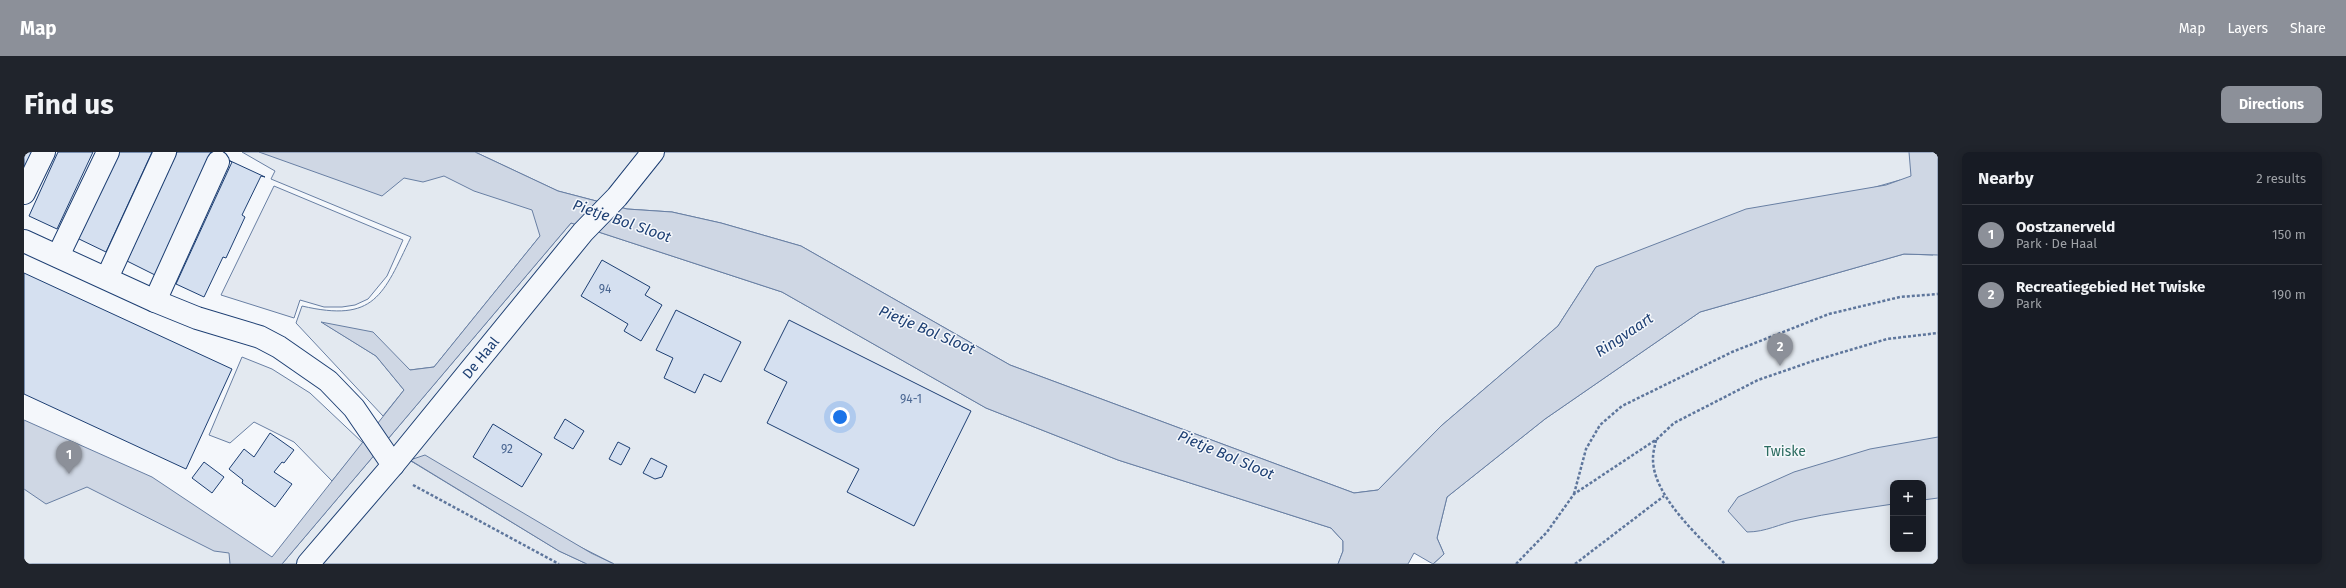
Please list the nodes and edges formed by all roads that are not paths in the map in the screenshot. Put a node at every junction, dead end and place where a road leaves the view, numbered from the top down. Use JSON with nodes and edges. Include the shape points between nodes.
{"nodes":[{"id":1,"x":44,"y":152,"type":"edge"},
{"id":2,"x":108,"y":152,"type":"edge"},
{"id":3,"x":165,"y":152,"type":"edge"},
{"id":4,"x":653,"y":152,"type":"edge"},
{"id":5,"x":218,"y":162,"type":"dead end"},
{"id":6,"x":24,"y":193,"type":"edge"},
{"id":7,"x":24,"y":241,"type":"edge"},
{"id":8,"x":58,"y":256,"type":"junction"},
{"id":9,"x":107,"y":278,"type":"junction"},
{"id":10,"x":155,"y":301,"type":"junction"},
{"id":11,"x":388,"y":459,"type":"junction"},
{"id":12,"x":308,"y":564,"type":"edge"}],
"edges":[{"from":1,"to":6,"type":"street"},
{"from":2,"to":8,"type":"street"},
{"from":3,"to":9,"type":"street"},
{"from":4,"to":11,"type":"street","name":"De Haal","via":[[617,197],[583,232]]},
{"from":5,"to":10,"type":"street"},
{"from":7,"to":8,"type":"street"},
{"from":8,"to":9,"type":"street"},
{"from":9,"to":10,"type":"street"},
{"from":10,"to":11,"type":"street","via":[[197,318],[260,337],[279,347],[328,381],[354,408]]},
{"from":11,"to":12,"type":"street","name":"De Haal"}]}
